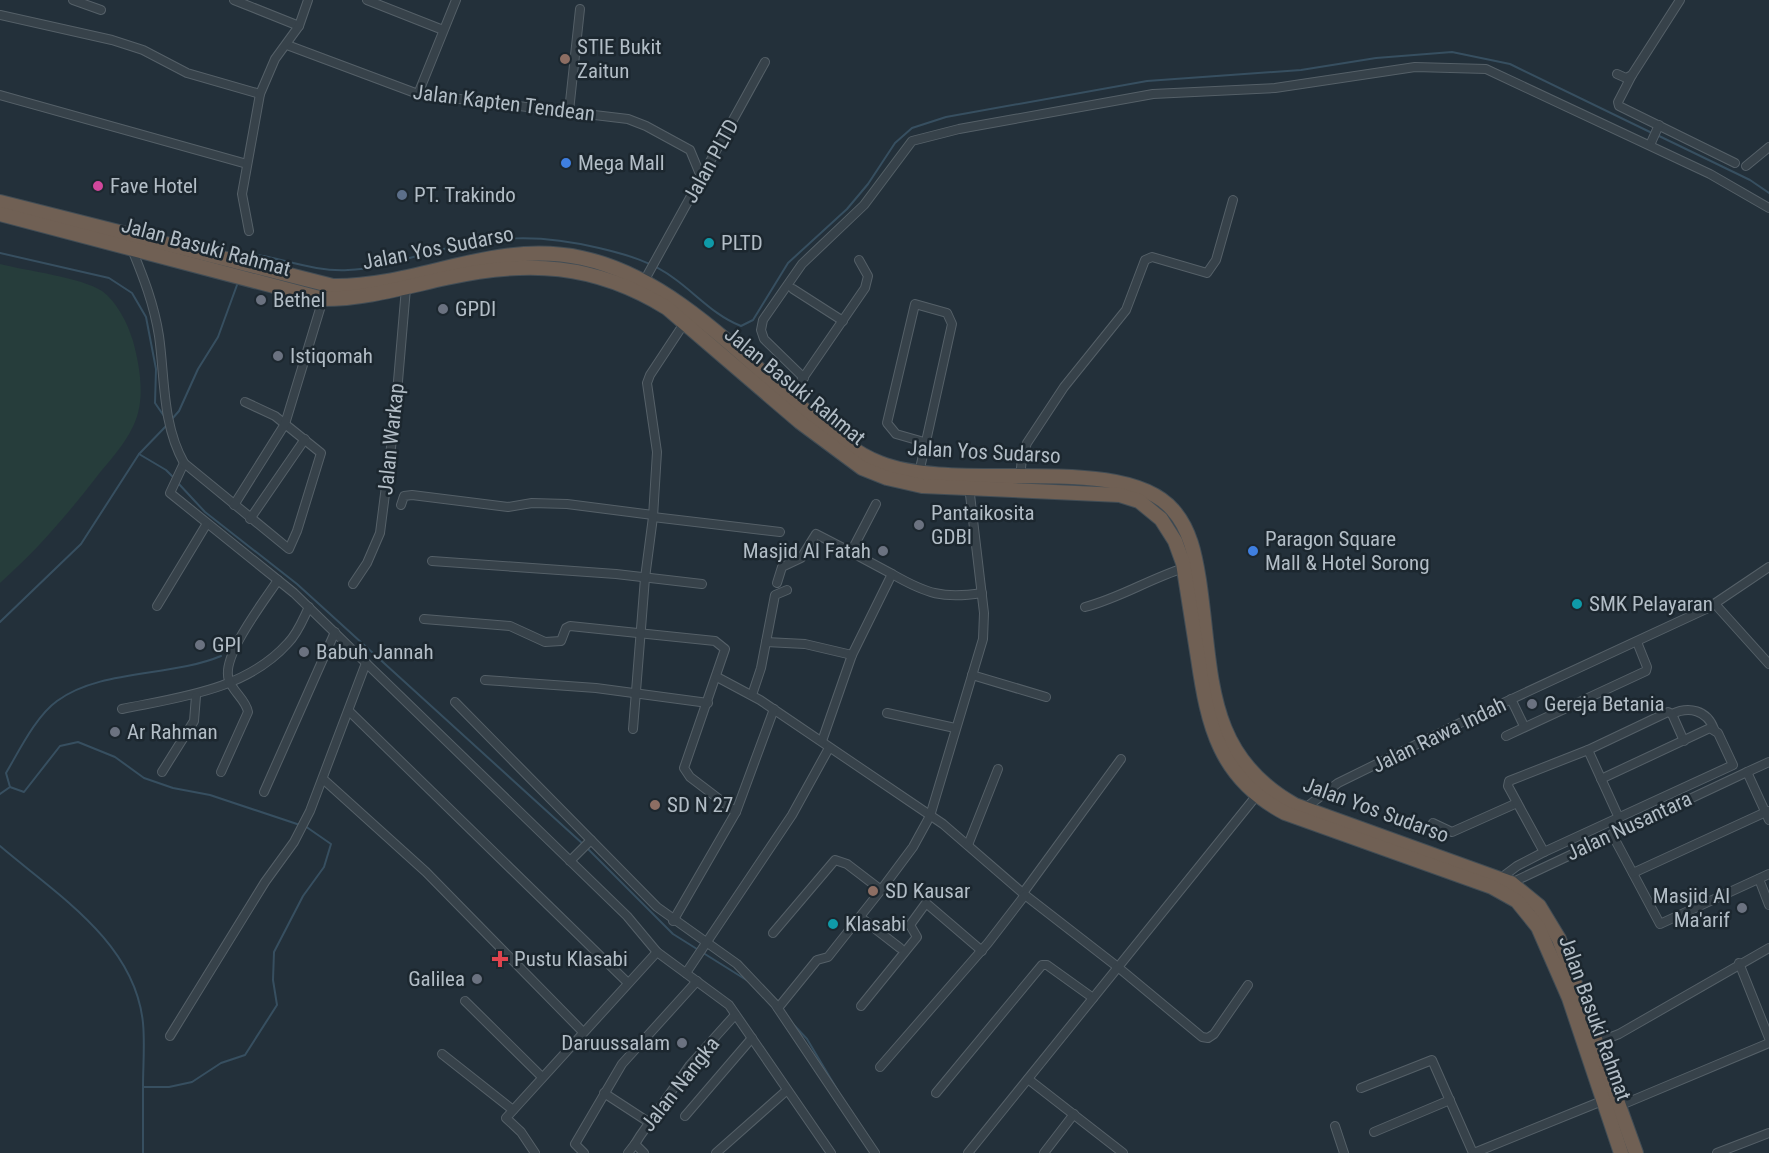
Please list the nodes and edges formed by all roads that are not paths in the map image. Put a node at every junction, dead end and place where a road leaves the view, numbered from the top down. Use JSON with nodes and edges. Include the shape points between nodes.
{"nodes":[{"id":1,"x":73,"y":0,"type":"edge"},
{"id":2,"x":234,"y":0,"type":"edge"},
{"id":3,"x":308,"y":0,"type":"edge"},
{"id":4,"x":367,"y":0,"type":"edge"},
{"id":5,"x":456,"y":0,"type":"edge"},
{"id":6,"x":1680,"y":0,"type":"edge"},
{"id":7,"x":580,"y":9,"type":"dead end"},
{"id":8,"x":101,"y":10,"type":"dead end"},
{"id":9,"x":0,"y":15,"type":"edge"},
{"id":10,"x":298,"y":26,"type":"junction"},
{"id":11,"x":443,"y":30,"type":"junction"},
{"id":12,"x":287,"y":45,"type":"junction"},
{"id":13,"x":765,"y":62,"type":"dead end"},
{"id":14,"x":1617,"y":74,"type":"dead end"},
{"id":15,"x":1632,"y":75,"type":"junction"},
{"id":16,"x":260,"y":93,"type":"junction"},
{"id":17,"x":418,"y":94,"type":"junction"},
{"id":18,"x":0,"y":95,"type":"edge"},
{"id":19,"x":569,"y":111,"type":"junction"},
{"id":20,"x":1659,"y":126,"type":"junction"},
{"id":21,"x":1651,"y":141,"type":"junction"},
{"id":22,"x":1769,"y":147,"type":"edge"},
{"id":23,"x":1735,"y":163,"type":"dead end"},
{"id":24,"x":247,"y":164,"type":"junction"},
{"id":25,"x":1746,"y":166,"type":"dead end"},
{"id":26,"x":702,"y":179,"type":"junction"},
{"id":27,"x":1233,"y":200,"type":"dead end"},
{"id":28,"x":0,"y":202,"type":"edge"},
{"id":29,"x":1769,"y":208,"type":"edge"},
{"id":30,"x":0,"y":214,"type":"edge"},
{"id":31,"x":249,"y":231,"type":"dead end"},
{"id":32,"x":126,"y":235,"type":"junction"},
{"id":33,"x":132,"y":249,"type":"junction"},
{"id":34,"x":858,"y":260,"type":"dead end"},
{"id":35,"x":644,"y":281,"type":"junction"},
{"id":36,"x":406,"y":288,"type":"junction"},
{"id":37,"x":793,"y":289,"type":"dead end"},
{"id":38,"x":363,"y":291,"type":"junction"},
{"id":39,"x":323,"y":299,"type":"junction"},
{"id":40,"x":685,"y":321,"type":"junction"},
{"id":41,"x":843,"y":321,"type":"junction"},
{"id":42,"x":804,"y":378,"type":"junction"},
{"id":43,"x":790,"y":397,"type":"junction"},
{"id":44,"x":245,"y":402,"type":"dead end"},
{"id":45,"x":285,"y":424,"type":"junction"},
{"id":46,"x":305,"y":440,"type":"junction"},
{"id":47,"x":924,"y":442,"type":"junction"},
{"id":48,"x":183,"y":466,"type":"junction"},
{"id":49,"x":919,"y":473,"type":"junction"},
{"id":50,"x":1020,"y":478,"type":"junction"},
{"id":51,"x":969,"y":482,"type":"junction"},
{"id":52,"x":876,"y":504,"type":"dead end"},
{"id":53,"x":234,"y":505,"type":"junction"},
{"id":54,"x":401,"y":505,"type":"dead end"},
{"id":55,"x":653,"y":516,"type":"junction"},
{"id":56,"x":250,"y":519,"type":"junction"},
{"id":57,"x":206,"y":525,"type":"junction"},
{"id":58,"x":780,"y":532,"type":"dead end"},
{"id":59,"x":851,"y":552,"type":"junction"},
{"id":60,"x":432,"y":561,"type":"dead end"},
{"id":61,"x":1769,"y":567,"type":"edge"},
{"id":62,"x":1184,"y":568,"type":"junction"},
{"id":63,"x":892,"y":574,"type":"junction"},
{"id":64,"x":645,"y":578,"type":"junction"},
{"id":65,"x":278,"y":580,"type":"junction"},
{"id":66,"x":777,"y":583,"type":"dead end"},
{"id":67,"x":353,"y":584,"type":"dead end"},
{"id":68,"x":702,"y":584,"type":"dead end"},
{"id":69,"x":787,"y":590,"type":"dead end"},
{"id":70,"x":982,"y":593,"type":"junction"},
{"id":71,"x":1715,"y":604,"type":"junction"},
{"id":72,"x":157,"y":606,"type":"dead end"},
{"id":73,"x":309,"y":607,"type":"junction"},
{"id":74,"x":1085,"y":607,"type":"dead end"},
{"id":75,"x":424,"y":619,"type":"dead end"},
{"id":76,"x":335,"y":632,"type":"junction"},
{"id":77,"x":640,"y":634,"type":"junction"},
{"id":78,"x":766,"y":642,"type":"junction"},
{"id":79,"x":1637,"y":642,"type":"junction"},
{"id":80,"x":852,"y":655,"type":"junction"},
{"id":81,"x":366,"y":663,"type":"junction"},
{"id":82,"x":1769,"y":664,"type":"edge"},
{"id":83,"x":972,"y":675,"type":"junction"},
{"id":84,"x":717,"y":677,"type":"junction"},
{"id":85,"x":485,"y":680,"type":"dead end"},
{"id":86,"x":230,"y":682,"type":"junction"},
{"id":87,"x":635,"y":695,"type":"junction"},
{"id":88,"x":752,"y":695,"type":"junction"},
{"id":89,"x":196,"y":696,"type":"junction"},
{"id":90,"x":1046,"y":697,"type":"dead end"},
{"id":91,"x":1511,"y":699,"type":"junction"},
{"id":92,"x":455,"y":702,"type":"dead end"},
{"id":93,"x":708,"y":703,"type":"junction"},
{"id":94,"x":122,"y":709,"type":"dead end"},
{"id":95,"x":774,"y":709,"type":"junction"},
{"id":96,"x":349,"y":711,"type":"junction"},
{"id":97,"x":886,"y":713,"type":"dead end"},
{"id":98,"x":1672,"y":714,"type":"junction"},
{"id":99,"x":1524,"y":726,"type":"junction"},
{"id":100,"x":955,"y":728,"type":"junction"},
{"id":101,"x":633,"y":729,"type":"dead end"},
{"id":102,"x":1714,"y":729,"type":"junction"},
{"id":103,"x":1506,"y":736,"type":"dead end"},
{"id":104,"x":822,"y":741,"type":"junction"},
{"id":105,"x":1684,"y":741,"type":"junction"},
{"id":106,"x":829,"y":747,"type":"junction"},
{"id":107,"x":1588,"y":750,"type":"junction"},
{"id":108,"x":1121,"y":759,"type":"dead end"},
{"id":109,"x":1769,"y":762,"type":"edge"},
{"id":110,"x":998,"y":769,"type":"dead end"},
{"id":111,"x":162,"y":772,"type":"dead end"},
{"id":112,"x":220,"y":772,"type":"dead end"},
{"id":113,"x":1747,"y":772,"type":"junction"},
{"id":114,"x":323,"y":779,"type":"junction"},
{"id":115,"x":1601,"y":779,"type":"junction"},
{"id":116,"x":264,"y":792,"type":"dead end"},
{"id":117,"x":1257,"y":795,"type":"junction"},
{"id":118,"x":1517,"y":803,"type":"junction"},
{"id":119,"x":1304,"y":809,"type":"junction"},
{"id":120,"x":736,"y":812,"type":"junction"},
{"id":121,"x":1768,"y":814,"type":"edge"},
{"id":122,"x":930,"y":816,"type":"junction"},
{"id":123,"x":1619,"y":818,"type":"junction"},
{"id":124,"x":1433,"y":823,"type":"dead end"},
{"id":125,"x":1612,"y":834,"type":"junction"},
{"id":126,"x":588,"y":842,"type":"junction"},
{"id":127,"x":968,"y":844,"type":"junction"},
{"id":128,"x":1544,"y":852,"type":"junction"},
{"id":129,"x":572,"y":859,"type":"junction"},
{"id":130,"x":1633,"y":873,"type":"junction"},
{"id":131,"x":1769,"y":874,"type":"edge"},
{"id":132,"x":1759,"y":879,"type":"junction"},
{"id":133,"x":1506,"y":880,"type":"junction"},
{"id":134,"x":880,"y":890,"type":"junction"},
{"id":135,"x":1024,"y":894,"type":"junction"},
{"id":136,"x":1769,"y":905,"type":"edge"},
{"id":137,"x":860,"y":917,"type":"junction"},
{"id":138,"x":674,"y":921,"type":"junction"},
{"id":139,"x":773,"y":933,"type":"dead end"},
{"id":140,"x":704,"y":945,"type":"junction"},
{"id":141,"x":900,"y":948,"type":"dead end"},
{"id":142,"x":1769,"y":948,"type":"edge"},
{"id":143,"x":982,"y":951,"type":"junction"},
{"id":144,"x":657,"y":952,"type":"junction"},
{"id":145,"x":1739,"y":963,"type":"junction"},
{"id":146,"x":1119,"y":968,"type":"junction"},
{"id":147,"x":688,"y":971,"type":"junction"},
{"id":148,"x":697,"y":981,"type":"junction"},
{"id":149,"x":627,"y":982,"type":"junction"},
{"id":150,"x":1248,"y":985,"type":"dead end"},
{"id":151,"x":1093,"y":998,"type":"junction"},
{"id":152,"x":465,"y":1001,"type":"dead end"},
{"id":153,"x":861,"y":1006,"type":"dead end"},
{"id":154,"x":778,"y":1008,"type":"junction"},
{"id":155,"x":735,"y":1015,"type":"junction"},
{"id":156,"x":583,"y":1032,"type":"junction"},
{"id":157,"x":170,"y":1036,"type":"dead end"},
{"id":158,"x":752,"y":1038,"type":"junction"},
{"id":159,"x":1769,"y":1038,"type":"edge"},
{"id":160,"x":1596,"y":1043,"type":"junction"},
{"id":161,"x":1769,"y":1044,"type":"edge"},
{"id":162,"x":442,"y":1054,"type":"dead end"},
{"id":163,"x":880,"y":1068,"type":"dead end"},
{"id":164,"x":542,"y":1077,"type":"junction"},
{"id":165,"x":1028,"y":1078,"type":"junction"},
{"id":166,"x":1360,"y":1088,"type":"dead end"},
{"id":167,"x":786,"y":1091,"type":"junction"},
{"id":168,"x":604,"y":1093,"type":"junction"},
{"id":169,"x":936,"y":1093,"type":"dead end"},
{"id":170,"x":1450,"y":1100,"type":"junction"},
{"id":171,"x":1602,"y":1101,"type":"junction"},
{"id":172,"x":1619,"y":1106,"type":"junction"},
{"id":173,"x":513,"y":1110,"type":"junction"},
{"id":174,"x":1074,"y":1114,"type":"junction"},
{"id":175,"x":685,"y":1116,"type":"dead end"},
{"id":176,"x":650,"y":1123,"type":"junction"},
{"id":177,"x":1335,"y":1126,"type":"dead end"},
{"id":178,"x":1374,"y":1132,"type":"dead end"},
{"id":179,"x":1769,"y":1133,"type":"edge"},
{"id":180,"x":634,"y":1144,"type":"junction"},
{"id":181,"x":970,"y":1152,"type":"edge"},
{"id":182,"x":1120,"y":1152,"type":"edge"},
{"id":183,"x":535,"y":1153,"type":"edge"},
{"id":184,"x":584,"y":1153,"type":"edge"},
{"id":185,"x":628,"y":1153,"type":"edge"},
{"id":186,"x":644,"y":1153,"type":"edge"},
{"id":187,"x":716,"y":1153,"type":"edge"},
{"id":188,"x":831,"y":1153,"type":"edge"},
{"id":189,"x":875,"y":1153,"type":"edge"},
{"id":190,"x":1044,"y":1153,"type":"edge"},
{"id":191,"x":1344,"y":1153,"type":"edge"},
{"id":192,"x":1474,"y":1153,"type":"edge"},
{"id":193,"x":1621,"y":1153,"type":"edge"},
{"id":194,"x":1636,"y":1153,"type":"edge"},
{"id":195,"x":1717,"y":1153,"type":"edge"}],
"edges":[{"from":1,"to":8,"type":"street"},
{"from":2,"to":10,"type":"street"},
{"from":3,"to":10,"type":"street"},
{"from":4,"to":11,"type":"street"},
{"from":5,"to":11,"type":"street"},
{"from":6,"to":15,"type":"street"},
{"from":7,"to":19,"type":"street"},
{"from":9,"to":16,"type":"street","via":[[112,40],[143,50],[187,73]]},
{"from":10,"to":12,"type":"street"},
{"from":11,"to":17,"type":"street"},
{"from":12,"to":16,"type":"street","via":[[275,59]]},
{"from":12,"to":17,"type":"street","name":"Jalan Kapten Tendean"},
{"from":13,"to":26,"type":"street","name":"Jalan PLTD"},
{"from":14,"to":15,"type":"street","via":[[1626,78]]},
{"from":15,"to":20,"type":"street","via":[[1619,106]]},
{"from":16,"to":24,"type":"street"},
{"from":17,"to":19,"type":"street","name":"Jalan Kapten Tendean"},
{"from":18,"to":24,"type":"street"},
{"from":19,"to":26,"type":"street","name":"Jalan Kapten Tendean","via":[[628,119],[673,139],[690,150]]},
{"from":20,"to":21,"type":"street"},
{"from":20,"to":23,"type":"street"},
{"from":21,"to":29,"type":"street"},
{"from":21,"to":42,"type":"street","via":[[1499,73],[1464,68],[1415,68],[1275,88],[1153,94],[920,138],[905,146],[864,205],[802,264],[764,320],[764,339]]},
{"from":22,"to":25,"type":"street"},
{"from":24,"to":31,"type":"street","via":[[242,196]]},
{"from":26,"to":35,"type":"street","name":"Jalan PLTD"},
{"from":27,"to":50,"type":"street","via":[[1216,260],[1207,273],[1152,257],[1145,260],[1126,310],[1064,387],[1027,443]]},
{"from":28,"to":32,"type":"highway","name":"Jalan Yos Sudarso"},
{"from":30,"to":33,"type":"highway","name":"Jalan Basuki Rahmat"},
{"from":32,"to":33,"type":"street"},
{"from":32,"to":38,"type":"highway","name":"Jalan Yos Sudarso","via":[[323,285]]},
{"from":33,"to":39,"type":"highway","name":"Jalan Basuki Rahmat"},
{"from":33,"to":48,"type":"street","via":[[147,283],[167,413]]},
{"from":34,"to":41,"type":"street","via":[[867,272],[867,282]]},
{"from":35,"to":36,"type":"highway","name":"Jalan Basuki Rahmat","via":[[532,266],[501,268]]},
{"from":35,"to":38,"type":"highway","name":"Jalan Yos Sudarso","via":[[583,258],[532,252],[488,257]]},
{"from":35,"to":40,"type":"highway","name":"Jalan Basuki Rahmat"},
{"from":35,"to":43,"type":"highway","name":"Jalan Yos Sudarso","via":[[672,297]]},
{"from":36,"to":38,"type":"highway","name":"Jalan Basuki Rahmat"},
{"from":36,"to":67,"type":"street","name":"Jalan Warkap","via":[[380,533]]},
{"from":37,"to":41,"type":"street"},
{"from":38,"to":39,"type":"highway","name":"Jalan Basuki Rahmat"},
{"from":39,"to":45,"type":"street"},
{"from":40,"to":51,"type":"highway","name":"Jalan Basuki Rahmat","via":[[800,422],[862,468],[912,484]]},
{"from":40,"to":55,"type":"street","via":[[647,383],[657,452]]},
{"from":41,"to":42,"type":"street"},
{"from":42,"to":43,"type":"street"},
{"from":43,"to":49,"type":"highway","name":"Jalan Yos Sudarso","via":[[832,434],[869,459]]},
{"from":44,"to":45,"type":"street"},
{"from":45,"to":46,"type":"street"},
{"from":45,"to":53,"type":"street"},
{"from":46,"to":56,"type":"street"},
{"from":46,"to":56,"type":"street","via":[[321,453],[290,548],[286,549]]},
{"from":47,"to":47,"type":"street","via":[[896,434],[887,423],[915,304],[946,313],[952,324]]},
{"from":47,"to":49,"type":"street"},
{"from":48,"to":53,"type":"street"},
{"from":48,"to":57,"type":"street","via":[[169,491]]},
{"from":49,"to":51,"type":"highway","name":"Jalan Yos Sudarso"},
{"from":50,"to":51,"type":"highway","name":"Jalan Yos Sudarso"},
{"from":50,"to":119,"type":"highway","name":"Jalan Yos Sudarso","via":[[1123,481],[1154,494],[1173,510],[1186,530],[1196,561],[1219,716],[1231,747],[1267,788]]},
{"from":51,"to":62,"type":"highway","name":"Jalan Basuki Rahmat","via":[[1120,495],[1139,501],[1168,528]]},
{"from":51,"to":70,"type":"street"},
{"from":52,"to":59,"type":"street"},
{"from":53,"to":56,"type":"street"},
{"from":54,"to":55,"type":"street","via":[[405,496],[412,495],[508,507],[567,504]]},
{"from":55,"to":58,"type":"street"},
{"from":55,"to":64,"type":"street"},
{"from":57,"to":65,"type":"street"},
{"from":57,"to":72,"type":"street"},
{"from":59,"to":63,"type":"street"},
{"from":59,"to":66,"type":"street","via":[[816,534],[801,558],[782,567]]},
{"from":60,"to":64,"type":"street"},
{"from":61,"to":71,"type":"street","name":"Jalan Rawa Indah"},
{"from":62,"to":74,"type":"street","via":[[1112,600]]},
{"from":62,"to":117,"type":"highway","name":"Jalan Basuki Rahmat","via":[[1210,724],[1229,764]]},
{"from":63,"to":70,"type":"street","via":[[937,595]]},
{"from":63,"to":80,"type":"street"},
{"from":64,"to":68,"type":"street"},
{"from":64,"to":77,"type":"street"},
{"from":65,"to":73,"type":"street"},
{"from":65,"to":86,"type":"street","via":[[236,646],[229,664]]},
{"from":69,"to":78,"type":"street","via":[[775,595]]},
{"from":70,"to":83,"type":"street","via":[[983,639]]},
{"from":71,"to":79,"type":"street","name":"Jalan Rawa Indah"},
{"from":71,"to":82,"type":"street"},
{"from":73,"to":76,"type":"street"},
{"from":73,"to":86,"type":"street","via":[[288,643],[262,665]]},
{"from":75,"to":77,"type":"street","via":[[510,626],[536,639],[557,643],[570,626]]},
{"from":76,"to":81,"type":"street"},
{"from":76,"to":116,"type":"street"},
{"from":77,"to":84,"type":"street","via":[[720,643],[725,649]]},
{"from":77,"to":87,"type":"street"},
{"from":78,"to":80,"type":"street","via":[[805,644]]},
{"from":78,"to":88,"type":"street"},
{"from":79,"to":91,"type":"street","name":"Jalan Rawa Indah"},
{"from":79,"to":99,"type":"street","via":[[1646,671]]},
{"from":80,"to":104,"type":"street"},
{"from":81,"to":96,"type":"street"},
{"from":81,"to":129,"type":"street"},
{"from":83,"to":90,"type":"street"},
{"from":83,"to":100,"type":"street"},
{"from":84,"to":88,"type":"street"},
{"from":84,"to":93,"type":"street"},
{"from":85,"to":87,"type":"street","via":[[596,688]]},
{"from":86,"to":89,"type":"street"},
{"from":86,"to":112,"type":"street","via":[[248,712]]},
{"from":87,"to":93,"type":"street"},
{"from":87,"to":101,"type":"street"},
{"from":88,"to":95,"type":"street"},
{"from":89,"to":94,"type":"street"},
{"from":89,"to":111,"type":"street","via":[[194,721]]},
{"from":91,"to":99,"type":"street"},
{"from":91,"to":119,"type":"street","name":"Jalan Rawa Indah","via":[[1338,783]]},
{"from":92,"to":126,"type":"street"},
{"from":93,"to":120,"type":"street","via":[[684,771]]},
{"from":95,"to":104,"type":"street"},
{"from":95,"to":120,"type":"street"},
{"from":96,"to":114,"type":"street"},
{"from":96,"to":149,"type":"street"},
{"from":97,"to":100,"type":"street"},
{"from":98,"to":102,"type":"street","via":[[1687,708],[1696,711]]},
{"from":98,"to":105,"type":"street"},
{"from":98,"to":107,"type":"street","via":[[1665,712]]},
{"from":99,"to":103,"type":"street"},
{"from":100,"to":122,"type":"street"},
{"from":102,"to":105,"type":"street"},
{"from":102,"to":123,"type":"street","via":[[1731,768]]},
{"from":104,"to":106,"type":"street"},
{"from":105,"to":115,"type":"street"},
{"from":106,"to":122,"type":"street"},
{"from":106,"to":140,"type":"street","via":[[792,815]]},
{"from":107,"to":115,"type":"street"},
{"from":107,"to":118,"type":"street","via":[[1509,782]]},
{"from":108,"to":135,"type":"street"},
{"from":109,"to":113,"type":"street","name":"Jalan Nusantara"},
{"from":110,"to":127,"type":"street"},
{"from":113,"to":121,"type":"street"},
{"from":113,"to":125,"type":"street","name":"Jalan Nusantara"},
{"from":114,"to":156,"type":"street","via":[[426,872]]},
{"from":114,"to":157,"type":"street","via":[[301,828]]},
{"from":115,"to":123,"type":"street"},
{"from":117,"to":146,"type":"street"},
{"from":117,"to":171,"type":"highway","name":"Jalan Basuki Rahmat","via":[[1298,819],[1483,883],[1517,901],[1538,927],[1560,974]]},
{"from":118,"to":124,"type":"street","via":[[1452,832]]},
{"from":118,"to":128,"type":"street"},
{"from":119,"to":133,"type":"highway","name":"Jalan Yos Sudarso"},
{"from":120,"to":138,"type":"street"},
{"from":121,"to":130,"type":"street"},
{"from":122,"to":127,"type":"street"},
{"from":122,"to":134,"type":"street","via":[[913,847]]},
{"from":123,"to":128,"type":"street"},
{"from":125,"to":130,"type":"street"},
{"from":125,"to":133,"type":"street","name":"Jalan Nusantara"},
{"from":126,"to":129,"type":"street"},
{"from":126,"to":138,"type":"street"},
{"from":127,"to":135,"type":"street"},
{"from":128,"to":133,"type":"street","via":[[1517,866]]},
{"from":129,"to":144,"type":"street"},
{"from":130,"to":132,"type":"street","via":[[1657,922],[1662,924]]},
{"from":131,"to":132,"type":"street"},
{"from":132,"to":136,"type":"street"},
{"from":133,"to":160,"type":"highway","name":"Jalan Yos Sudarso","via":[[1525,892],[1549,920]]},
{"from":134,"to":137,"type":"street"},
{"from":134,"to":139,"type":"street","via":[[847,864],[835,860]]},
{"from":135,"to":143,"type":"street"},
{"from":135,"to":146,"type":"street"},
{"from":137,"to":141,"type":"street"},
{"from":137,"to":154,"type":"street","via":[[828,957],[817,960]]},
{"from":138,"to":140,"type":"street"},
{"from":140,"to":147,"type":"street"},
{"from":140,"to":154,"type":"street","via":[[750,975]]},
{"from":142,"to":145,"type":"street"},
{"from":143,"to":153,"type":"street","via":[[926,903],[910,925],[917,938]]},
{"from":143,"to":163,"type":"street"},
{"from":144,"to":147,"type":"street"},
{"from":144,"to":149,"type":"street"},
{"from":145,"to":159,"type":"street"},
{"from":145,"to":160,"type":"street","via":[[1624,1031]]},
{"from":146,"to":150,"type":"street","via":[[1208,1038]]},
{"from":146,"to":151,"type":"street"},
{"from":147,"to":148,"type":"street"},
{"from":148,"to":155,"type":"street","via":[[720,997]]},
{"from":148,"to":168,"type":"street","via":[[631,1053]]},
{"from":149,"to":156,"type":"street"},
{"from":151,"to":165,"type":"street"},
{"from":151,"to":169,"type":"street","via":[[1042,965]]},
{"from":152,"to":164,"type":"street"},
{"from":154,"to":189,"type":"street"},
{"from":155,"to":158,"type":"street"},
{"from":155,"to":176,"type":"street","name":"Jalan Nangka","via":[[690,1065]]},
{"from":156,"to":164,"type":"street"},
{"from":158,"to":167,"type":"street"},
{"from":158,"to":175,"type":"street"},
{"from":160,"to":172,"type":"highway","name":"Jalan Yos Sudarso"},
{"from":161,"to":172,"type":"street"},
{"from":162,"to":173,"type":"street"},
{"from":164,"to":173,"type":"street"},
{"from":165,"to":174,"type":"street"},
{"from":165,"to":181,"type":"street"},
{"from":166,"to":170,"type":"street","via":[[1432,1060]]},
{"from":167,"to":187,"type":"street"},
{"from":167,"to":188,"type":"street"},
{"from":168,"to":176,"type":"street"},
{"from":168,"to":184,"type":"street","via":[[575,1144]]},
{"from":170,"to":178,"type":"street"},
{"from":170,"to":192,"type":"street"},
{"from":171,"to":192,"type":"street"},
{"from":171,"to":193,"type":"highway","name":"Jalan Basuki Rahmat"},
{"from":172,"to":194,"type":"highway","name":"Jalan Yos Sudarso"},
{"from":173,"to":183,"type":"street","via":[[506,1118]]},
{"from":174,"to":182,"type":"street"},
{"from":174,"to":190,"type":"street"},
{"from":176,"to":180,"type":"street","name":"Jalan Nangka"},
{"from":177,"to":191,"type":"street"},
{"from":179,"to":195,"type":"street"},
{"from":180,"to":185,"type":"street"},
{"from":180,"to":186,"type":"street","name":"Jalan Nangka"}]}
